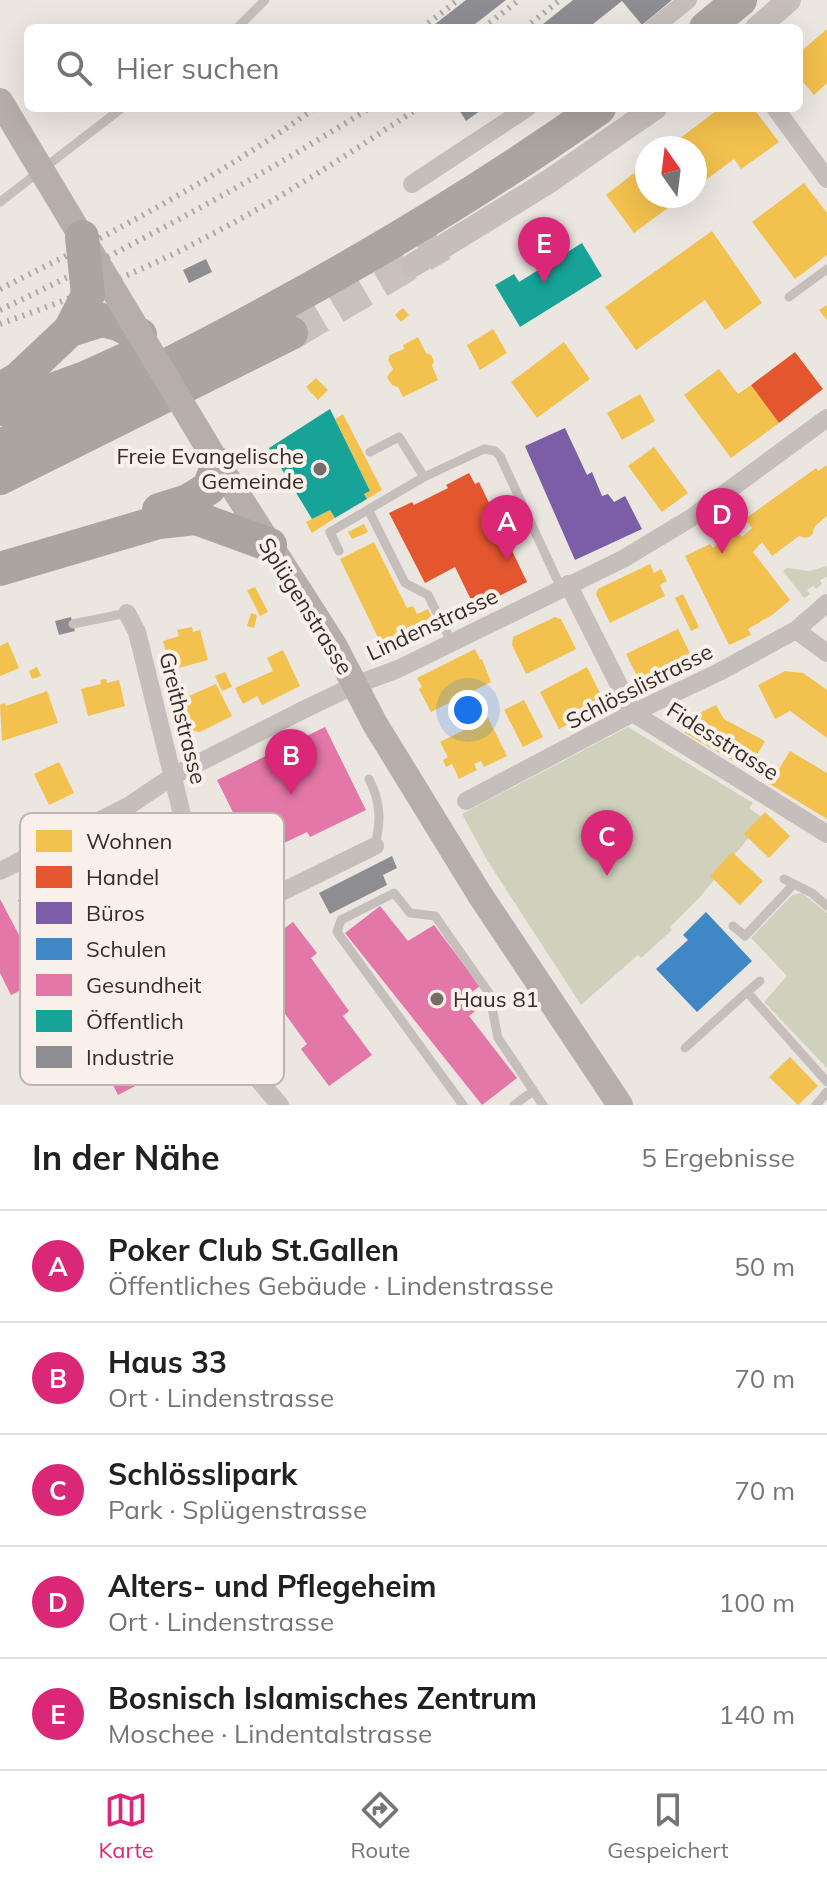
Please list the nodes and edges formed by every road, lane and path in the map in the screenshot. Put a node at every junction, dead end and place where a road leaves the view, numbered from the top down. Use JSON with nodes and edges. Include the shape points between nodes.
{"nodes":[{"id":1,"x":265,"y":0,"type":"edge"},
{"id":2,"x":688,"y":0,"type":"edge"},
{"id":3,"x":740,"y":0,"type":"edge"},
{"id":4,"x":789,"y":0,"type":"edge"},
{"id":5,"x":241,"y":24,"type":"edge"},
{"id":6,"x":658,"y":24,"type":"edge"},
{"id":7,"x":711,"y":24,"type":"edge"},
{"id":8,"x":762,"y":24,"type":"edge"},
{"id":9,"x":0,"y":101,"type":"edge"},
{"id":10,"x":117,"y":112,"type":"edge"},
{"id":11,"x":521,"y":112,"type":"edge"},
{"id":12,"x":593,"y":112,"type":"edge"},
{"id":13,"x":649,"y":112,"type":"edge"},
{"id":14,"x":778,"y":112,"type":"edge"},
{"id":15,"x":827,"y":179,"type":"edge"},
{"id":16,"x":412,"y":184,"type":"dead end"},
{"id":17,"x":0,"y":202,"type":"edge"},
{"id":18,"x":82,"y":237,"type":"junction"},
{"id":19,"x":365,"y":257,"type":"junction"},
{"id":20,"x":413,"y":265,"type":"dead end"},
{"id":21,"x":827,"y":269,"type":"edge"},
{"id":22,"x":789,"y":297,"type":"dead end"},
{"id":23,"x":70,"y":330,"type":"junction"},
{"id":24,"x":291,"y":333,"type":"tunnel mouth"},
{"id":25,"x":140,"y":335,"type":"junction"},
{"id":26,"x":0,"y":390,"type":"edge"},
{"id":27,"x":0,"y":409,"type":"edge"},
{"id":28,"x":827,"y":418,"type":"edge"},
{"id":29,"x":0,"y":446,"type":"edge"},
{"id":30,"x":370,"y":452,"type":"dead end"},
{"id":31,"x":225,"y":476,"type":"junction"},
{"id":32,"x":424,"y":477,"type":"junction"},
{"id":33,"x":0,"y":478,"type":"edge"},
{"id":34,"x":369,"y":511,"type":"junction"},
{"id":35,"x":270,"y":545,"type":"junction"},
{"id":36,"x":339,"y":551,"type":"dead end"},
{"id":37,"x":0,"y":567,"type":"edge"},
{"id":38,"x":565,"y":586,"type":"junction"},
{"id":39,"x":827,"y":603,"type":"edge"},
{"id":40,"x":127,"y":613,"type":"joint"},
{"id":41,"x":73,"y":624,"type":"dead end"},
{"id":42,"x":796,"y":630,"type":"junction"},
{"id":43,"x":452,"y":644,"type":"junction"},
{"id":44,"x":827,"y":653,"type":"edge"},
{"id":45,"x":355,"y":685,"type":"junction"},
{"id":46,"x":633,"y":713,"type":"junction"},
{"id":47,"x":173,"y":776,"type":"junction"},
{"id":48,"x":369,"y":779,"type":"dead end"},
{"id":49,"x":466,"y":801,"type":"dead end"},
{"id":50,"x":114,"y":813,"type":"edge"},
{"id":51,"x":182,"y":813,"type":"edge"},
{"id":52,"x":827,"y":834,"type":"edge"},
{"id":53,"x":375,"y":846,"type":"joint"},
{"id":54,"x":20,"y":861,"type":"edge"},
{"id":55,"x":0,"y":871,"type":"edge"},
{"id":56,"x":284,"y":891,"type":"edge"},
{"id":57,"x":827,"y":906,"type":"edge"},
{"id":58,"x":733,"y":926,"type":"dead end"},
{"id":59,"x":760,"y":981,"type":"dead end"},
{"id":60,"x":747,"y":992,"type":"junction"},
{"id":61,"x":685,"y":1048,"type":"dead end"},
{"id":62,"x":827,"y":1082,"type":"edge"},
{"id":63,"x":263,"y":1085,"type":"edge"},
{"id":64,"x":533,"y":1091,"type":"junction"},
{"id":65,"x":827,"y":1092,"type":"edge"},
{"id":66,"x":280,"y":1105,"type":"edge"},
{"id":67,"x":463,"y":1105,"type":"edge"},
{"id":68,"x":514,"y":1105,"type":"edge"},
{"id":69,"x":543,"y":1105,"type":"edge"},
{"id":70,"x":620,"y":1105,"type":"edge"},
{"id":71,"x":816,"y":1105,"type":"edge"}],
"edges":[{"from":1,"to":5,"type":"lane"},
{"from":2,"to":6,"type":"street"},
{"from":3,"to":7,"type":"highway"},
{"from":4,"to":8,"type":"street"},
{"from":9,"to":18,"type":"main road","name":"Splügenstrasse","bridge":true},
{"from":10,"to":17,"type":"lane"},
{"from":11,"to":16,"type":"street"},
{"from":12,"to":19,"type":"highway"},
{"from":13,"to":20,"type":"street"},
{"from":14,"to":15,"type":"street"},
{"from":18,"to":23,"type":"highway","bridge":true,"via":[[88,295]]},
{"from":18,"to":25,"type":"main road","name":"Splügenstrasse","bridge":true},
{"from":19,"to":27,"type":"highway","via":[[303,272],[201,327]]},
{"from":19,"to":29,"type":"highway","via":[[211,343]]},
{"from":21,"to":22,"type":"lane"},
{"from":23,"to":25,"type":"highway","via":[[102,320]]},
{"from":23,"to":26,"type":"highway"},
{"from":24,"to":33,"type":"highway"},
{"from":25,"to":31,"type":"main road","name":"Splügenstrasse","bridge":true},
{"from":28,"to":38,"type":"street","name":"Lindenstrasse","via":[[691,518]]},
{"from":30,"to":32,"type":"lane","via":[[399,437]]},
{"from":31,"to":35,"type":"main road","name":"Splügenstrasse"},
{"from":31,"to":37,"type":"highway","via":[[196,497],[88,531]]},
{"from":32,"to":34,"type":"lane"},
{"from":32,"to":38,"type":"lane","via":[[484,449],[495,451]]},
{"from":34,"to":36,"type":"lane","via":[[330,532]]},
{"from":34,"to":43,"type":"lane","via":[[405,583],[428,595]]},
{"from":35,"to":37,"type":"highway","via":[[196,518],[159,522]]},
{"from":35,"to":45,"type":"main road","name":"Splügenstrasse"},
{"from":38,"to":43,"type":"street","name":"Lindenstrasse"},
{"from":38,"to":46,"type":"street","name":"Fidesstrasse"},
{"from":39,"to":42,"type":"street","name":"Schlösslistrasse"},
{"from":40,"to":41,"type":"lane"},
{"from":40,"to":47,"type":"street","name":"Greithstrasse","via":[[137,632]]},
{"from":42,"to":44,"type":"street"},
{"from":42,"to":46,"type":"street","name":"Schlösslistrasse"},
{"from":43,"to":45,"type":"street","name":"Lindenstrasse"},
{"from":45,"to":47,"type":"street","name":"Lindenstrasse"},
{"from":45,"to":70,"type":"main road","name":"Splügenstrasse","via":[[480,895]]},
{"from":46,"to":49,"type":"street","name":"Schlösslistrasse"},
{"from":46,"to":52,"type":"street","name":"Fidesstrasse"},
{"from":47,"to":50,"type":"street","name":"Lindenstrasse"},
{"from":47,"to":51,"type":"street","name":"Greithstrasse"},
{"from":48,"to":53,"type":"lane","via":[[379,805]]},
{"from":53,"to":56,"type":"street"},
{"from":54,"to":55,"type":"street","name":"Lindenstrasse"},
{"from":57,"to":58,"type":"lane","via":[[789,882],[745,936]]},
{"from":59,"to":60,"type":"lane"},
{"from":60,"to":61,"type":"lane"},
{"from":60,"to":62,"type":"lane"},
{"from":63,"to":66,"type":"street","name":"Greithstrasse"},
{"from":64,"to":67,"type":"lane","via":[[498,1038],[489,993],[435,916],[410,913],[394,893],[341,920],[337,932]]},
{"from":64,"to":68,"type":"lane"},
{"from":64,"to":69,"type":"lane"},
{"from":65,"to":71,"type":"lane"}]}
